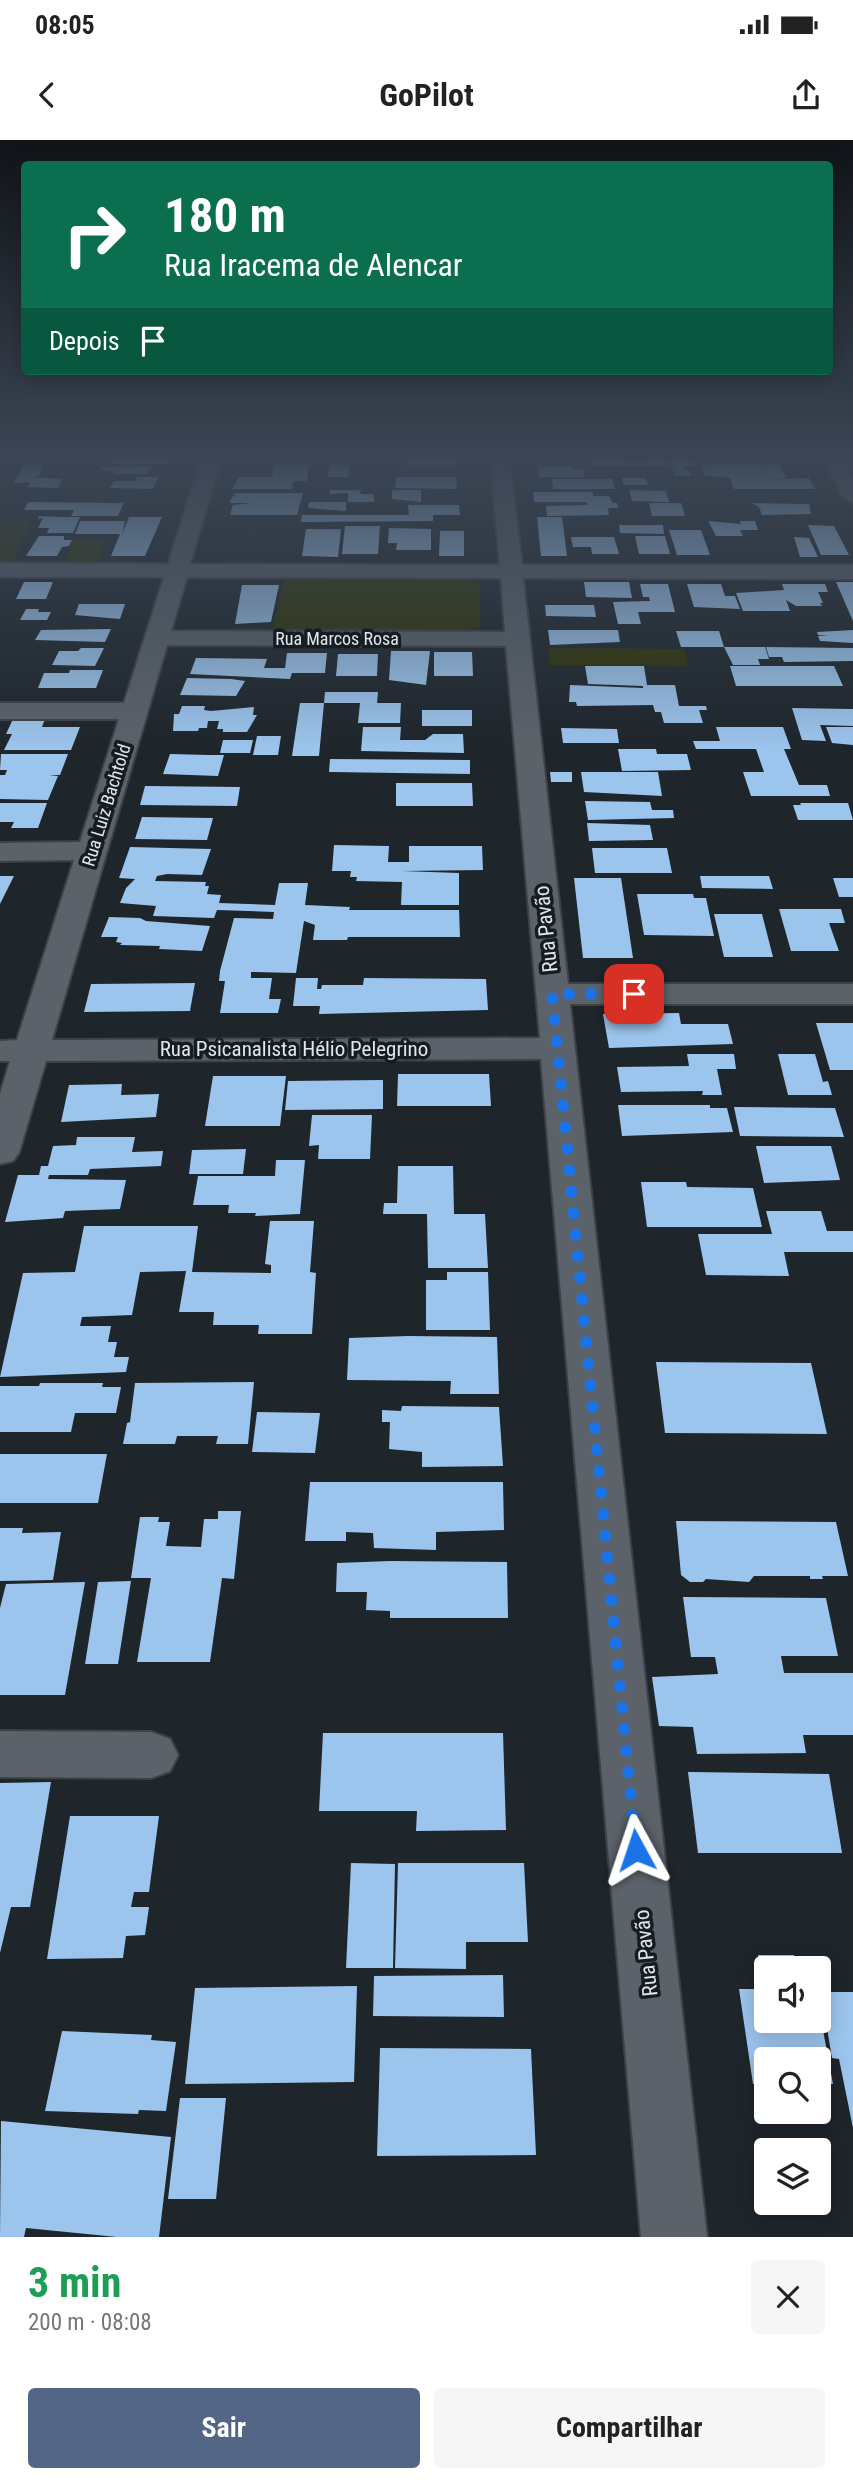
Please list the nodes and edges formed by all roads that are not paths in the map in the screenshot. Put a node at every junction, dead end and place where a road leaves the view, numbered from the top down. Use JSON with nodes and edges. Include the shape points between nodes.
{"nodes":[{"id":1,"x":182,"y":555,"type":"edge"},
{"id":2,"x":509,"y":555,"type":"edge"},
{"id":3,"x":0,"y":570,"type":"edge"},
{"id":4,"x":177,"y":571,"type":"junction"},
{"id":5,"x":511,"y":571,"type":"junction"},
{"id":6,"x":853,"y":572,"type":"edge"},
{"id":7,"x":157,"y":638,"type":"junction"},
{"id":8,"x":517,"y":639,"type":"junction"},
{"id":9,"x":0,"y":711,"type":"edge"},
{"id":10,"x":135,"y":711,"type":"junction"},
{"id":11,"x":92,"y":851,"type":"junction"},
{"id":12,"x":0,"y":852,"type":"edge"},
{"id":13,"x":552,"y":994,"type":"junction"},
{"id":14,"x":853,"y":994,"type":"edge"},
{"id":15,"x":557,"y":1048,"type":"junction"},
{"id":16,"x":16,"y":1051,"type":"edge"},
{"id":17,"x":0,"y":1153,"type":"edge"},
{"id":18,"x":0,"y":1754,"type":"edge"},
{"id":19,"x":151,"y":1755,"type":"dead end"},
{"id":20,"x":674,"y":2237,"type":"edge"}],
"edges":[{"from":1,"to":4,"type":"street","name":"Rua Luiz Bachtold"},
{"from":2,"to":5,"type":"street","name":"Rua Pavão"},
{"from":3,"to":4,"type":"street"},
{"from":4,"to":5,"type":"street"},
{"from":4,"to":7,"type":"street","name":"Rua Luiz Bachtold"},
{"from":5,"to":6,"type":"street"},
{"from":5,"to":8,"type":"street","name":"Rua Pavão"},
{"from":7,"to":8,"type":"street","name":"Rua Marcos Rosa"},
{"from":7,"to":10,"type":"street","name":"Rua Luiz Bachtold"},
{"from":8,"to":13,"type":"street","name":"Rua Pavão"},
{"from":9,"to":10,"type":"street"},
{"from":10,"to":11,"type":"street","name":"Rua Luiz Bachtold"},
{"from":11,"to":12,"type":"street"},
{"from":11,"to":16,"type":"street","name":"Rua Luiz Bachtold"},
{"from":13,"to":14,"type":"street"},
{"from":13,"to":15,"type":"street","name":"Rua Pavão"},
{"from":15,"to":16,"type":"street","name":"Rua Psicanalista Hélio Pelegrino"},
{"from":15,"to":20,"type":"street","name":"Rua Pavão"},
{"from":16,"to":17,"type":"street","name":"Rua Luiz Bachtold"},
{"from":18,"to":19,"type":"street"}]}
